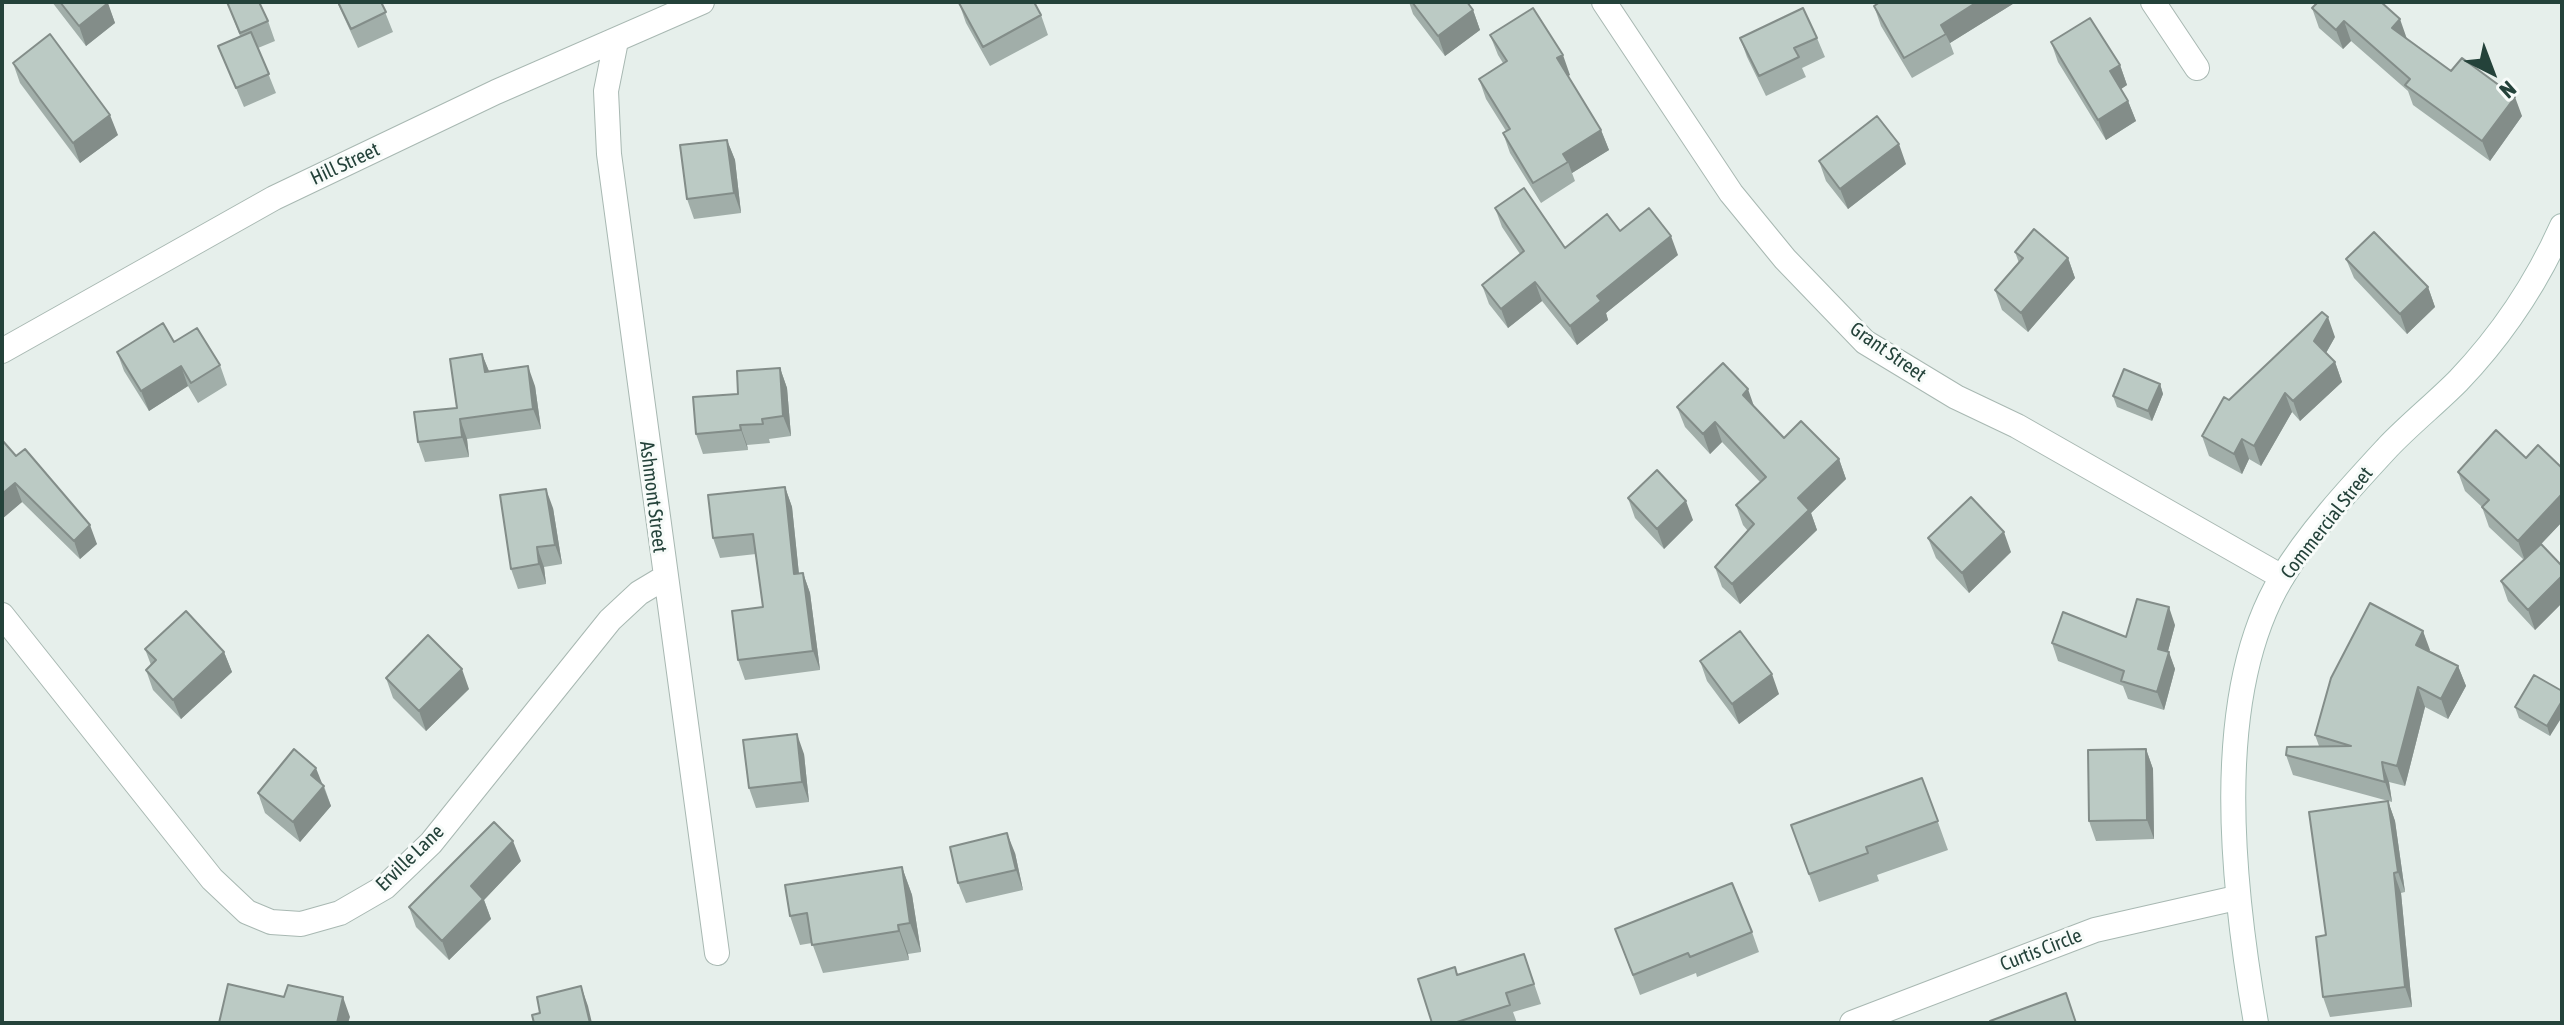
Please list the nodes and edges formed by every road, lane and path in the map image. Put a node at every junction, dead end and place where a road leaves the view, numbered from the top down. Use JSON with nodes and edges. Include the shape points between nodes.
{"nodes":[{"id":1,"x":702,"y":2,"type":"edge"},
{"id":2,"x":1604,"y":2,"type":"edge"},
{"id":3,"x":2153,"y":2,"type":"edge"},
{"id":4,"x":616,"y":41,"type":"junction"},
{"id":5,"x":2197,"y":68,"type":"dead end"},
{"id":6,"x":2562,"y":226,"type":"edge"},
{"id":7,"x":2,"y":351,"type":"edge"},
{"id":8,"x":2282,"y":577,"type":"junction"},
{"id":9,"x":664,"y":578,"type":"junction"},
{"id":10,"x":2,"y":615,"type":"edge"},
{"id":11,"x":2236,"y":898,"type":"junction"},
{"id":12,"x":717,"y":953,"type":"dead end"},
{"id":13,"x":1852,"y":1023,"type":"edge"},
{"id":14,"x":2256,"y":1023,"type":"edge"}],
"edges":[{"from":1,"to":4,"type":"street","name":"Hill Street"},
{"from":2,"to":8,"type":"street","name":"Grant Street","via":[[1731,193],[1865,342]]},
{"from":3,"to":5,"type":"street"},
{"from":4,"to":7,"type":"street","name":"Hill Street","via":[[274,198]]},
{"from":4,"to":9,"type":"street","name":"Ashmont Street","via":[[606,91],[609,154]]},
{"from":6,"to":8,"type":"street","name":"Commercial Street","via":[[2498,336],[2389,446]]},
{"from":8,"to":11,"type":"street","name":"Commercial Street","via":[[2241,680]]},
{"from":9,"to":10,"type":"street","name":"Erville Lane","via":[[610,620],[431,843],[385,887],[340,913],[301,924],[271,922],[247,912],[212,879]]},
{"from":9,"to":12,"type":"street","name":"Ashmont Street"},
{"from":11,"to":13,"type":"street","name":"Curtis Circle","via":[[2095,930]]},
{"from":11,"to":14,"type":"street","name":"Commercial Street"}]}
